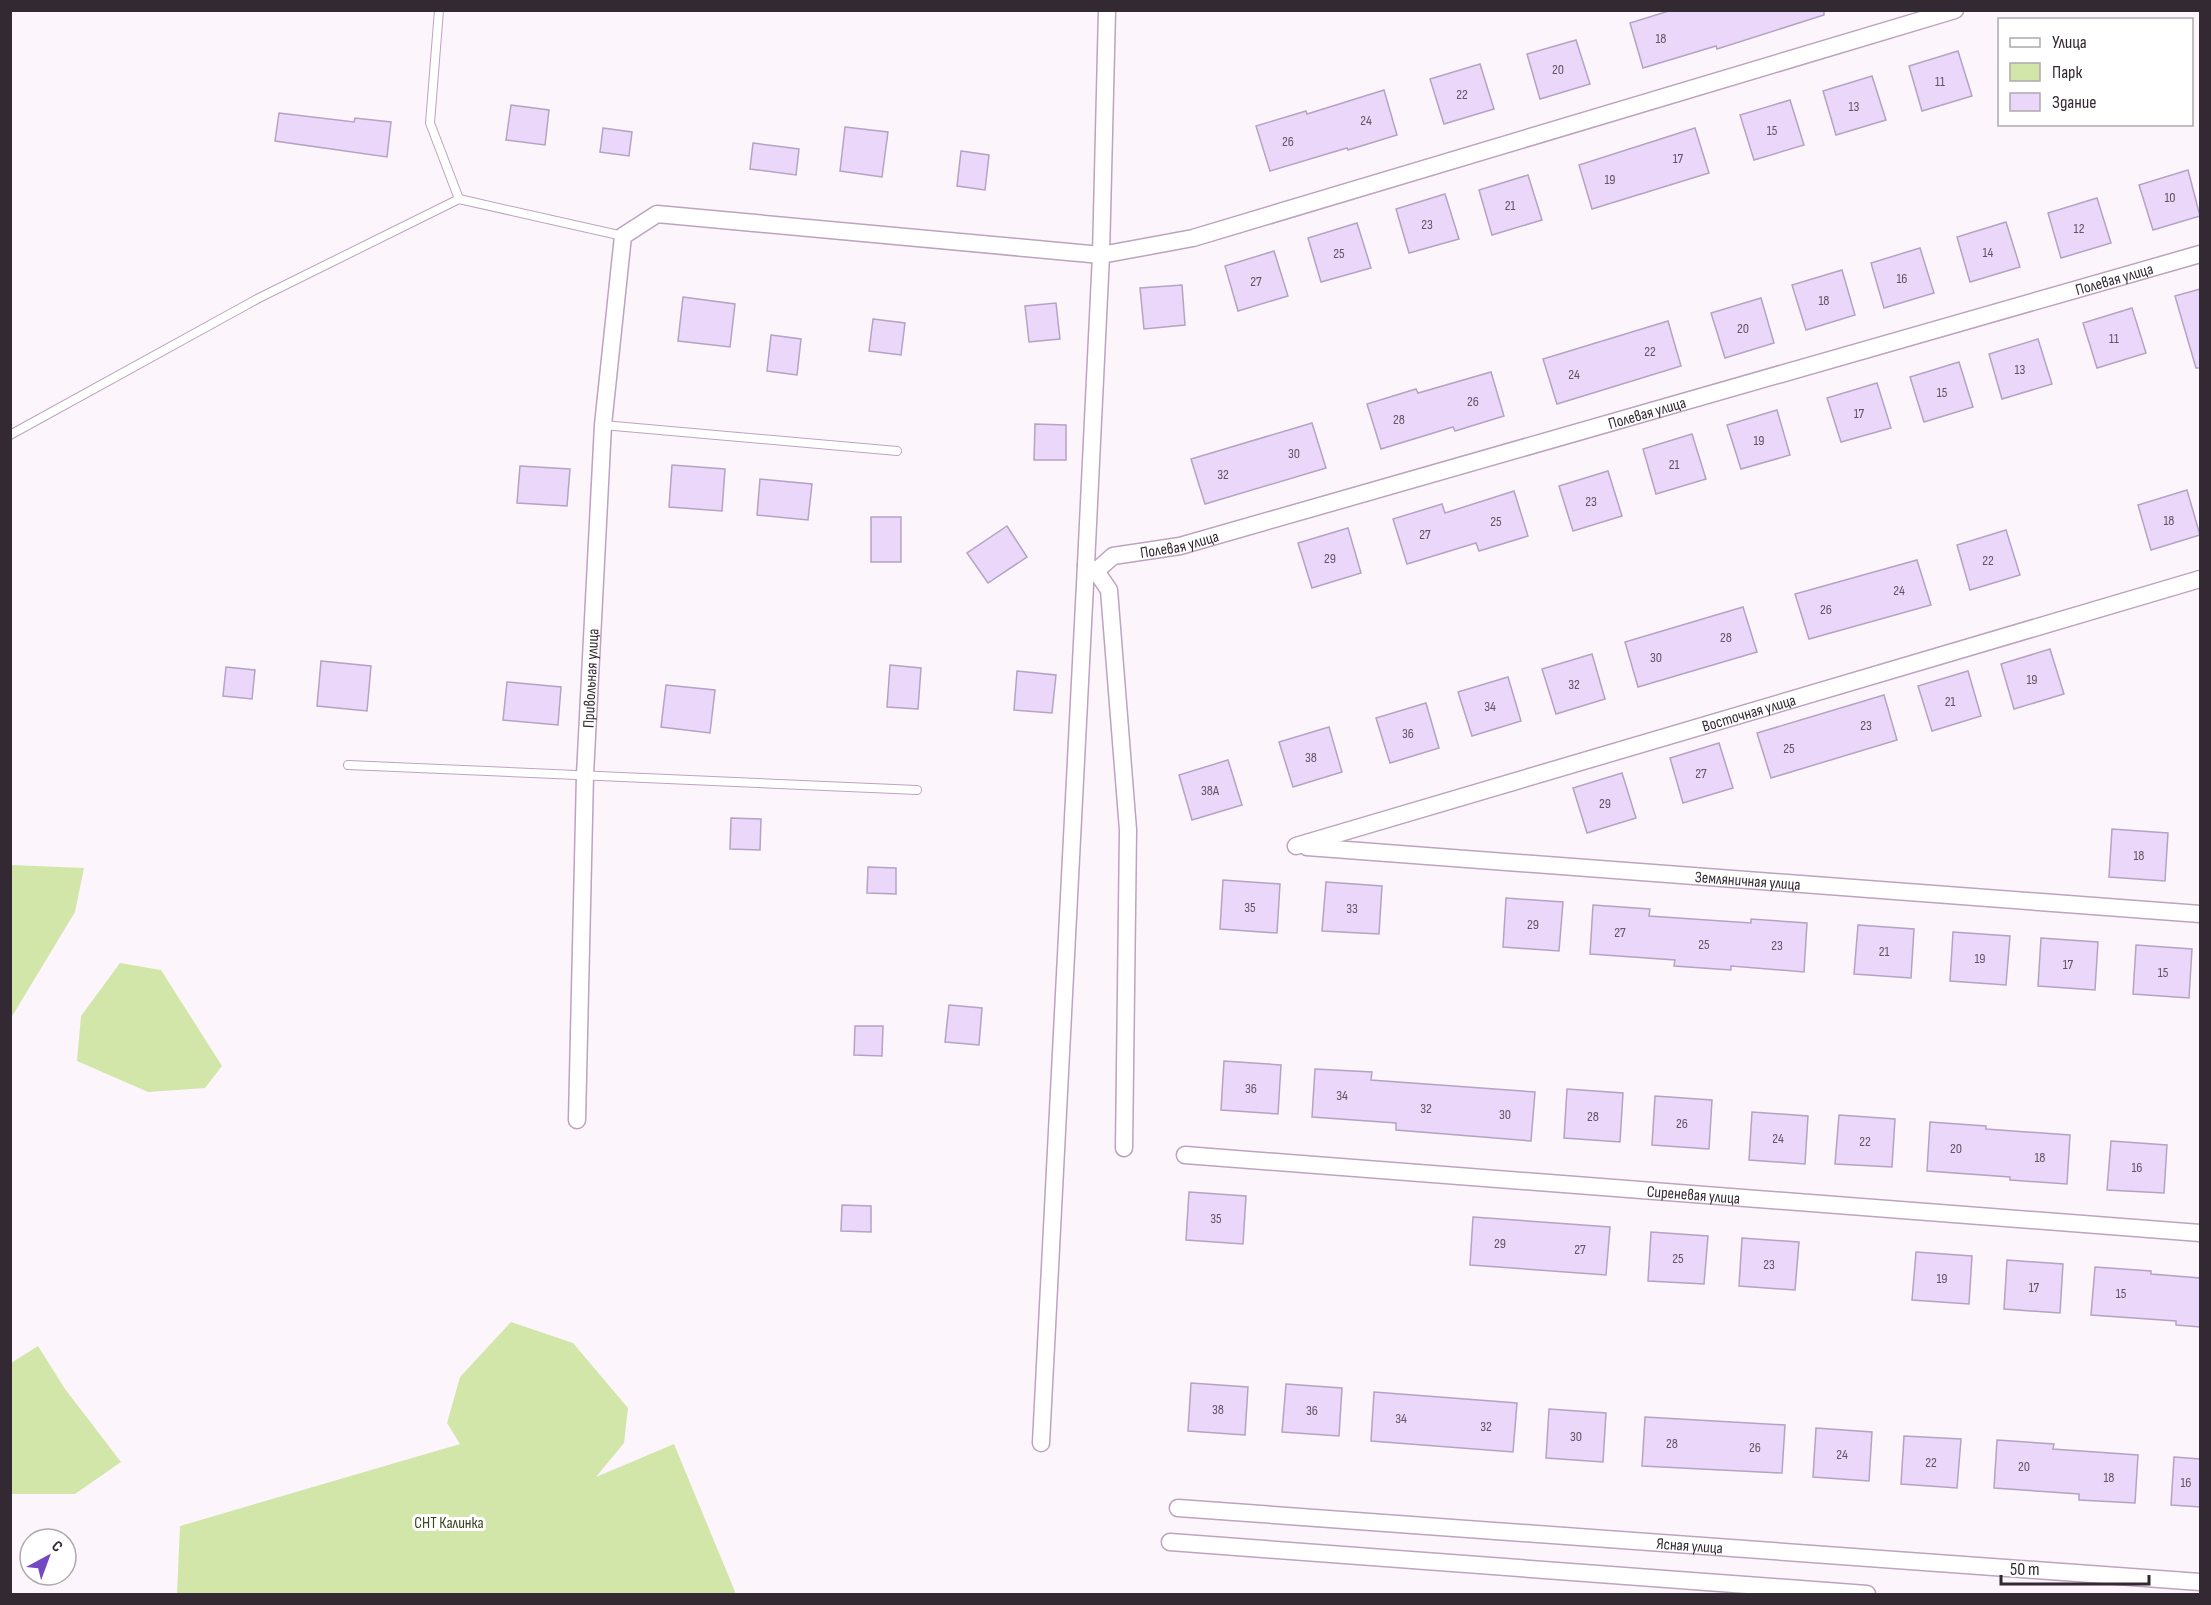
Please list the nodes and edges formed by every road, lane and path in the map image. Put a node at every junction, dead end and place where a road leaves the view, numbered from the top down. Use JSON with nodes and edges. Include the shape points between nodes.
{"nodes":[{"id":1,"x":439,"y":10,"type":"edge"},
{"id":2,"x":1107,"y":10,"type":"edge"},
{"id":3,"x":1954,"y":10,"type":"edge"},
{"id":4,"x":459,"y":199,"type":"junction"},
{"id":5,"x":623,"y":236,"type":"junction"},
{"id":6,"x":2200,"y":254,"type":"edge"},
{"id":7,"x":1101,"y":255,"type":"junction"},
{"id":8,"x":603,"y":425,"type":"junction"},
{"id":9,"x":10,"y":435,"type":"edge"},
{"id":10,"x":897,"y":451,"type":"dead end"},
{"id":11,"x":1091,"y":568,"type":"junction"},
{"id":12,"x":2200,"y":579,"type":"edge"},
{"id":13,"x":348,"y":765,"type":"dead end"},
{"id":14,"x":585,"y":775,"type":"junction"},
{"id":15,"x":917,"y":790,"type":"dead end"},
{"id":16,"x":1296,"y":846,"type":"joint"},
{"id":17,"x":2200,"y":914,"type":"edge"},
{"id":18,"x":577,"y":1120,"type":"dead end"},
{"id":19,"x":1125,"y":1148,"type":"dead end"},
{"id":20,"x":1185,"y":1155,"type":"dead end"},
{"id":21,"x":2200,"y":1233,"type":"edge"},
{"id":22,"x":1041,"y":1443,"type":"dead end"},
{"id":23,"x":1178,"y":1508,"type":"dead end"},
{"id":24,"x":1170,"y":1542,"type":"dead end"},
{"id":25,"x":2200,"y":1582,"type":"edge"},
{"id":26,"x":1867,"y":1594,"type":"edge"}],
"edges":[{"from":1,"to":4,"type":"lane","via":[[430,123]]},
{"from":2,"to":7,"type":"street"},
{"from":3,"to":7,"type":"street","via":[[1193,238]]},
{"from":4,"to":5,"type":"lane"},
{"from":4,"to":9,"type":"lane","via":[[259,298]]},
{"from":5,"to":7,"type":"street","via":[[657,214]]},
{"from":5,"to":8,"type":"street","name":"Привольная улица"},
{"from":6,"to":11,"type":"street","name":"Полевая улица","via":[[1180,546],[1113,556]]},
{"from":7,"to":11,"type":"street"},
{"from":8,"to":10,"type":"lane"},
{"from":8,"to":14,"type":"street","name":"Привольная улица"},
{"from":11,"to":19,"type":"street","via":[[1108,590],[1128,830]]},
{"from":11,"to":22,"type":"street"},
{"from":12,"to":16,"type":"street","name":"Восточная улица"},
{"from":13,"to":14,"type":"lane"},
{"from":14,"to":15,"type":"lane"},
{"from":14,"to":18,"type":"street","name":"Привольная улица"},
{"from":16,"to":17,"type":"street","name":"Земляничная улица"},
{"from":20,"to":21,"type":"street","name":"Сиреневая улица"},
{"from":23,"to":25,"type":"street","name":"Ясная улица"},
{"from":24,"to":26,"type":"street"}]}
